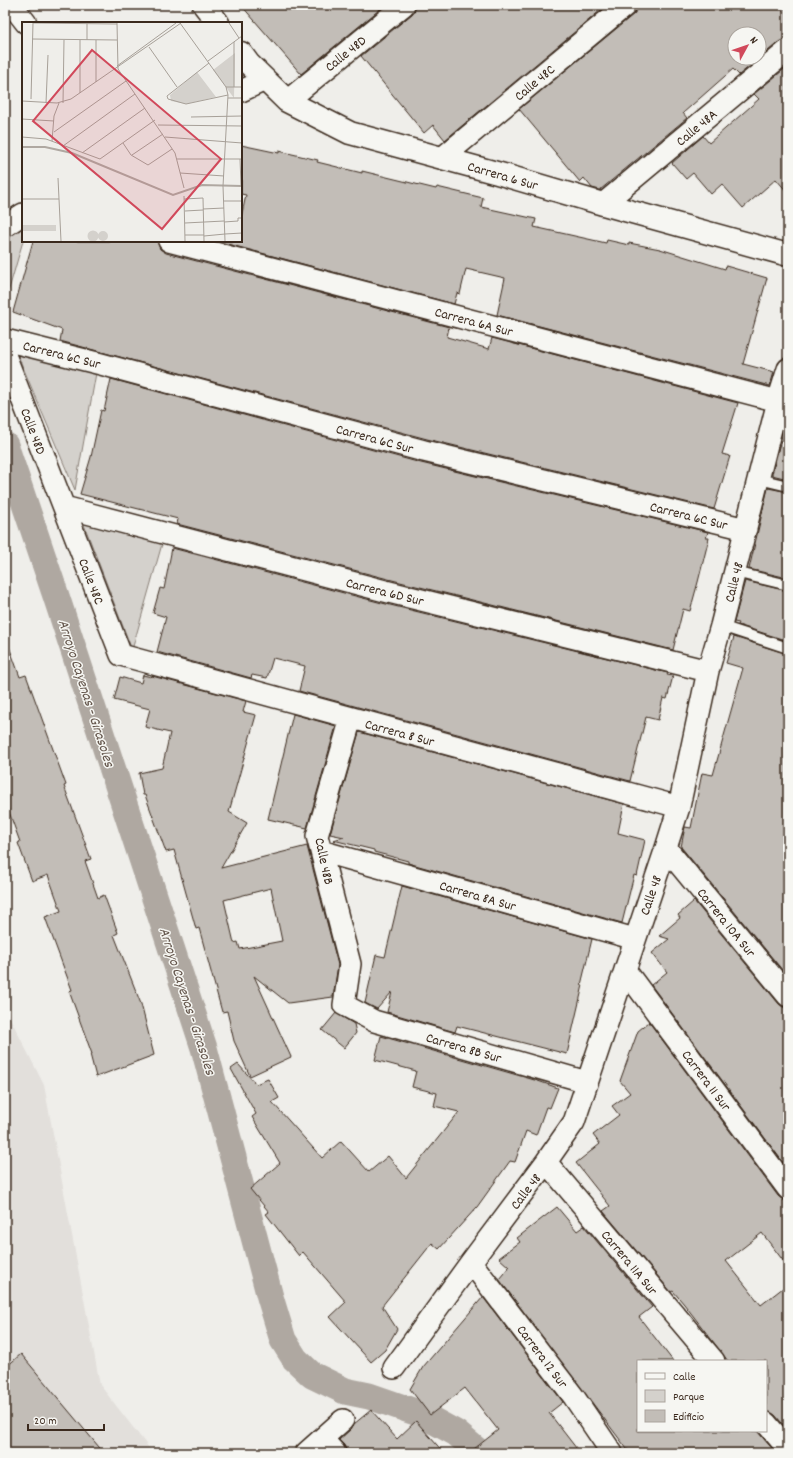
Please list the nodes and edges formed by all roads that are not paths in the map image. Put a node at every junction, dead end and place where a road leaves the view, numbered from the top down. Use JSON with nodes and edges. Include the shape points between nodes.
{"nodes":[{"id":1,"x":12,"y":5,"type":"edge"},
{"id":2,"x":204,"y":5,"type":"edge"},
{"id":3,"x":404,"y":5,"type":"edge"},
{"id":4,"x":626,"y":5,"type":"edge"},
{"id":5,"x":25,"y":22,"type":"edge"},
{"id":6,"x":217,"y":22,"type":"edge"},
{"id":7,"x":788,"y":50,"type":"edge"},
{"id":8,"x":242,"y":54,"type":"edge"},
{"id":9,"x":265,"y":80,"type":"junction"},
{"id":10,"x":242,"y":91,"type":"edge"},
{"id":11,"x":286,"y":101,"type":"junction"},
{"id":12,"x":442,"y":158,"type":"junction"},
{"id":13,"x":603,"y":204,"type":"junction"},
{"id":14,"x":22,"y":215,"type":"edge"},
{"id":15,"x":5,"y":226,"type":"edge"},
{"id":16,"x":173,"y":242,"type":"edge"},
{"id":17,"x":788,"y":255,"type":"edge"},
{"id":18,"x":5,"y":340,"type":"edge"},
{"id":19,"x":5,"y":355,"type":"edge"},
{"id":20,"x":784,"y":385,"type":"edge"},
{"id":21,"x":759,"y":479,"type":"junction"},
{"id":22,"x":788,"y":486,"type":"edge"},
{"id":23,"x":64,"y":506,"type":"junction"},
{"id":24,"x":746,"y":529,"type":"junction"},
{"id":25,"x":735,"y":572,"type":"junction"},
{"id":26,"x":788,"y":586,"type":"edge"},
{"id":27,"x":721,"y":626,"type":"junction"},
{"id":28,"x":788,"y":648,"type":"edge"},
{"id":29,"x":121,"y":655,"type":"joint"},
{"id":30,"x":708,"y":671,"type":"junction"},
{"id":31,"x":351,"y":718,"type":"junction"},
{"id":32,"x":678,"y":807,"type":"junction"},
{"id":33,"x":666,"y":848,"type":"junction"},
{"id":34,"x":321,"y":851,"type":"junction"},
{"id":35,"x":635,"y":939,"type":"junction"},
{"id":36,"x":625,"y":970,"type":"junction"},
{"id":37,"x":788,"y":996,"type":"edge"},
{"id":38,"x":344,"y":1005,"type":"joint"},
{"id":39,"x":587,"y":1082,"type":"junction"},
{"id":40,"x":546,"y":1162,"type":"junction"},
{"id":41,"x":788,"y":1189,"type":"edge"},
{"id":42,"x":471,"y":1262,"type":"junction"},
{"id":43,"x":713,"y":1360,"type":"edge"},
{"id":44,"x":394,"y":1368,"type":"dead end"},
{"id":45,"x":343,"y":1420,"type":"dead end"},
{"id":46,"x":767,"y":1424,"type":"edge"},
{"id":47,"x":329,"y":1446,"type":"edge"},
{"id":48,"x":788,"y":1449,"type":"edge"},
{"id":49,"x":306,"y":1453,"type":"edge"},
{"id":50,"x":612,"y":1453,"type":"edge"}],
"edges":[{"from":1,"to":5,"type":"street"},
{"from":2,"to":6,"type":"street"},
{"from":3,"to":11,"type":"street","name":"Calle 48D"},
{"from":4,"to":12,"type":"street","name":"Calle 48C"},
{"from":7,"to":13,"type":"street","name":"Calle 48A"},
{"from":8,"to":9,"type":"street","name":"Carrera 6 Sur"},
{"from":9,"to":10,"type":"street"},
{"from":9,"to":11,"type":"street","name":"Carrera 6 Sur"},
{"from":11,"to":12,"type":"street","name":"Carrera 6 Sur","via":[[350,133]]},
{"from":12,"to":13,"type":"street","name":"Carrera 6 Sur"},
{"from":13,"to":17,"type":"street","name":"Carrera 6 Sur"},
{"from":14,"to":15,"type":"street"},
{"from":16,"to":20,"type":"street","name":"Carrera 6A Sur"},
{"from":18,"to":24,"type":"street","name":"Carrera 6C Sur","via":[[424,451]]},
{"from":19,"to":23,"type":"street","name":"Calle 48D"},
{"from":20,"to":21,"type":"street","name":"Calle 48"},
{"from":21,"to":22,"type":"lane"},
{"from":21,"to":24,"type":"street","name":"Calle 48"},
{"from":23,"to":29,"type":"street","name":"Calle 48C"},
{"from":23,"to":30,"type":"street","name":"Carrera 6D Sur","via":[[385,591]]},
{"from":24,"to":25,"type":"street","name":"Calle 48"},
{"from":25,"to":26,"type":"lane"},
{"from":25,"to":27,"type":"street","name":"Calle 48"},
{"from":27,"to":28,"type":"lane"},
{"from":27,"to":30,"type":"street","name":"Calle 48"},
{"from":29,"to":31,"type":"street","name":"Carrera 8 Sur"},
{"from":30,"to":32,"type":"street","name":"Calle 48"},
{"from":31,"to":32,"type":"street","name":"Carrera 8 Sur"},
{"from":31,"to":34,"type":"street","name":"Calle 48B","via":[[317,836]]},
{"from":32,"to":33,"type":"street","name":"Calle 48"},
{"from":33,"to":35,"type":"street","name":"Calle 48"},
{"from":33,"to":37,"type":"street","name":"Carrera 10A Sur"},
{"from":34,"to":35,"type":"street","name":"Carrera 8A Sur"},
{"from":34,"to":38,"type":"street","name":"Calle 48B","via":[[350,964]]},
{"from":35,"to":36,"type":"street","name":"Calle 48"},
{"from":36,"to":39,"type":"street","name":"Calle 48"},
{"from":36,"to":41,"type":"street","name":"Carrera 11 Sur"},
{"from":38,"to":39,"type":"street","name":"Carrera 8B Sur","via":[[374,1021]]},
{"from":39,"to":40,"type":"street","name":"Calle 48","via":[[574,1122]]},
{"from":40,"to":42,"type":"street","name":"Calle 48"},
{"from":40,"to":43,"type":"street","name":"Carrera 11A Sur"},
{"from":42,"to":44,"type":"street","name":"Calle 48"},
{"from":42,"to":50,"type":"street","name":"Carrera 12 Sur","via":[[574,1397]]},
{"from":45,"to":47,"type":"street"},
{"from":46,"to":48,"type":"street"},
{"from":47,"to":49,"type":"street"}]}
